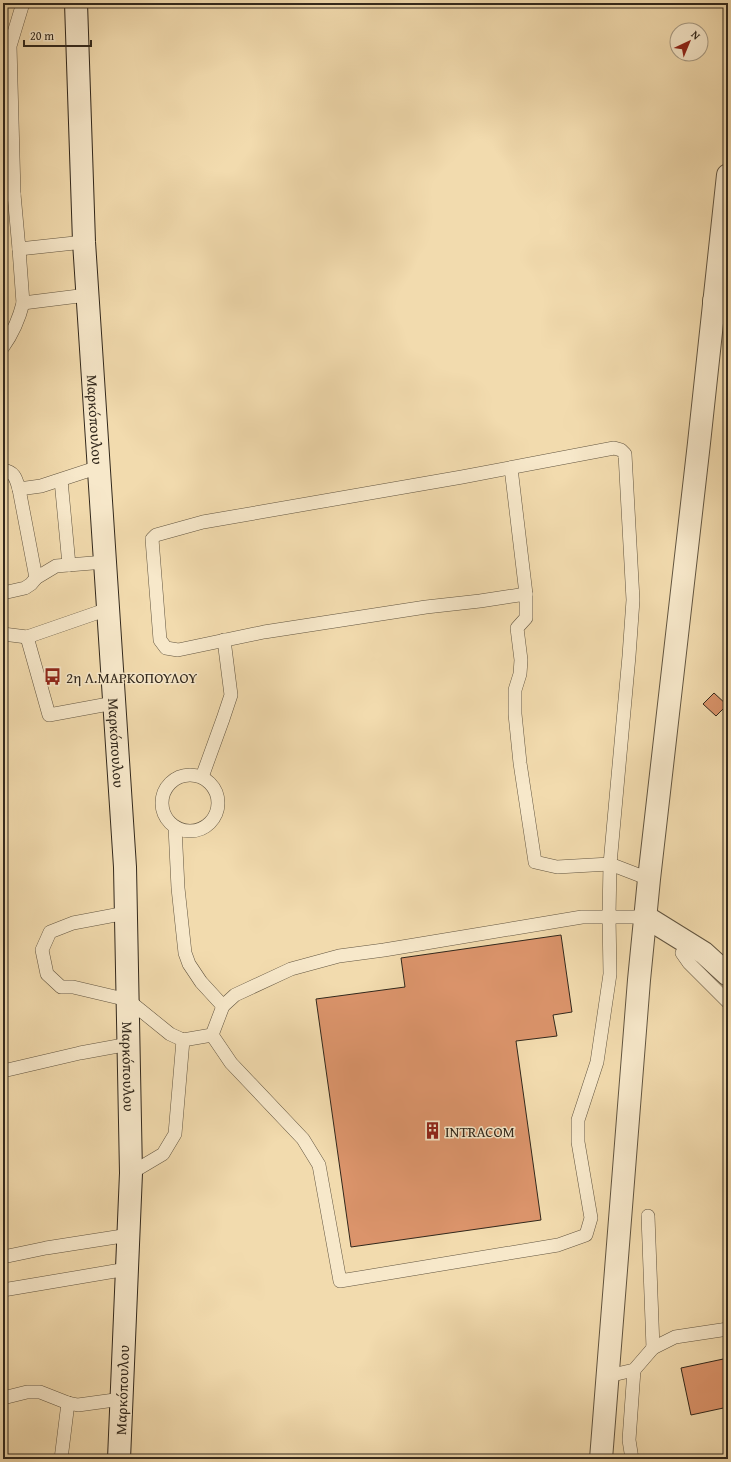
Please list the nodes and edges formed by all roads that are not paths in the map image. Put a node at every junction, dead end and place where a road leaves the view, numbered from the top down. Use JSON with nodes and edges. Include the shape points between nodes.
{"nodes":[{"id":1,"x":23,"y":3,"type":"edge"},
{"id":2,"x":76,"y":3,"type":"edge"},
{"id":3,"x":728,"y":175,"type":"edge"},
{"id":4,"x":9,"y":194,"type":"edge"},
{"id":5,"x":84,"y":242,"type":"junction"},
{"id":6,"x":19,"y":249,"type":"junction"},
{"id":7,"x":87,"y":294,"type":"junction"},
{"id":8,"x":23,"y":303,"type":"junction"},
{"id":9,"x":721,"y":307,"type":"edge"},
{"id":10,"x":3,"y":346,"type":"edge"},
{"id":11,"x":99,"y":467,"type":"junction"},
{"id":12,"x":511,"y":468,"type":"junction"},
{"id":13,"x":3,"y":470,"type":"edge"},
{"id":14,"x":61,"y":480,"type":"junction"},
{"id":15,"x":19,"y":489,"type":"junction"},
{"id":16,"x":105,"y":562,"type":"junction"},
{"id":17,"x":69,"y":565,"type":"junction"},
{"id":18,"x":36,"y":578,"type":"junction"},
{"id":19,"x":3,"y":593,"type":"edge"},
{"id":20,"x":526,"y":594,"type":"junction"},
{"id":21,"x":108,"y":610,"type":"junction"},
{"id":22,"x":3,"y":634,"type":"edge"},
{"id":23,"x":27,"y":637,"type":"junction"},
{"id":24,"x":224,"y":640,"type":"junction"},
{"id":25,"x":114,"y":703,"type":"junction"},
{"id":26,"x":202,"y":777,"type":"junction"},
{"id":27,"x":175,"y":827,"type":"junction"},
{"id":28,"x":610,"y":864,"type":"junction"},
{"id":29,"x":649,"y":879,"type":"junction"},
{"id":30,"x":126,"y":912,"type":"junction"},
{"id":31,"x":609,"y":916,"type":"junction"},
{"id":32,"x":646,"y":917,"type":"junction"},
{"id":33,"x":688,"y":943,"type":"junction"},
{"id":34,"x":728,"y":976,"type":"edge"},
{"id":35,"x":128,"y":1000,"type":"junction"},
{"id":36,"x":728,"y":1002,"type":"edge"},
{"id":37,"x":223,"y":1006,"type":"junction"},
{"id":38,"x":212,"y":1035,"type":"junction"},
{"id":39,"x":183,"y":1040,"type":"junction"},
{"id":40,"x":129,"y":1044,"type":"junction"},
{"id":41,"x":3,"y":1071,"type":"edge"},
{"id":42,"x":131,"y":1173,"type":"junction"},
{"id":43,"x":648,"y":1216,"type":"dead end"},
{"id":44,"x":128,"y":1235,"type":"junction"},
{"id":45,"x":3,"y":1257,"type":"edge"},
{"id":46,"x":127,"y":1269,"type":"junction"},
{"id":47,"x":3,"y":1290,"type":"edge"},
{"id":48,"x":728,"y":1329,"type":"edge"},
{"id":49,"x":653,"y":1348,"type":"junction"},
{"id":50,"x":634,"y":1370,"type":"junction"},
{"id":51,"x":608,"y":1376,"type":"junction"},
{"id":52,"x":3,"y":1398,"type":"edge"},
{"id":53,"x":122,"y":1399,"type":"junction"},
{"id":54,"x":68,"y":1403,"type":"junction"},
{"id":55,"x":61,"y":1459,"type":"edge"},
{"id":56,"x":119,"y":1459,"type":"edge"},
{"id":57,"x":601,"y":1459,"type":"edge"},
{"id":58,"x":632,"y":1459,"type":"edge"}],
"edges":[{"from":1,"to":4,"type":"lane","via":[[10,46]]},
{"from":2,"to":5,"type":"main road","name":"Μαρκόπουλου"},
{"from":3,"to":9,"type":"main road"},
{"from":4,"to":6,"type":"lane"},
{"from":5,"to":6,"type":"lane"},
{"from":5,"to":7,"type":"main road","name":"Μαρκόπουλου"},
{"from":6,"to":8,"type":"lane"},
{"from":7,"to":8,"type":"lane"},
{"from":7,"to":11,"type":"main road","name":"Μαρκόπουλου"},
{"from":8,"to":10,"type":"lane","via":[[19,318]]},
{"from":9,"to":29,"type":"main road"},
{"from":11,"to":14,"type":"lane"},
{"from":11,"to":16,"type":"main road","name":"Μαρκόπουλου"},
{"from":12,"to":20,"type":"lane"},
{"from":12,"to":24,"type":"lane","via":[[203,522],[156,535],[152,539],[160,640],[166,648],[178,650]]},
{"from":12,"to":28,"type":"lane","via":[[614,448],[625,454],[633,600]]},
{"from":13,"to":15,"type":"lane","via":[[16,477]]},
{"from":14,"to":15,"type":"lane"},
{"from":14,"to":17,"type":"lane"},
{"from":15,"to":18,"type":"lane"},
{"from":16,"to":17,"type":"lane"},
{"from":16,"to":21,"type":"main road","name":"Μαρκόπουλου"},
{"from":17,"to":18,"type":"lane","via":[[56,566]]},
{"from":18,"to":19,"type":"lane","via":[[25,588]]},
{"from":20,"to":24,"type":"lane","via":[[418,608]]},
{"from":20,"to":28,"type":"lane","via":[[526,618],[517,628],[521,660],[515,690],[515,714],[535,862],[557,867]]},
{"from":21,"to":23,"type":"lane"},
{"from":21,"to":25,"type":"main road","name":"Μαρκόπουλου"},
{"from":22,"to":23,"type":"lane"},
{"from":23,"to":25,"type":"lane","via":[[49,715]]},
{"from":24,"to":26,"type":"lane","via":[[231,695]]},
{"from":25,"to":30,"type":"main road","name":"Μαρκόπουλου"},
{"from":26,"to":27,"type":"lane","via":[[184,775],[175,779],[166,789],[162,803],[164,812]]},
{"from":26,"to":27,"type":"lane","via":[[210,782],[218,798],[215,816],[210,823],[193,831]]},
{"from":27,"to":37,"type":"lane","via":[[185,953],[201,982]]},
{"from":28,"to":29,"type":"lane"},
{"from":28,"to":31,"type":"lane"},
{"from":29,"to":32,"type":"main road"},
{"from":30,"to":35,"type":"main road","name":"Μαρκόπουλου"},
{"from":30,"to":35,"type":"lane","via":[[73,923],[50,932],[42,950],[47,974],[60,987],[73,987]]},
{"from":31,"to":32,"type":"lane"},
{"from":31,"to":37,"type":"lane","via":[[582,917],[339,956],[291,969],[235,995]]},
{"from":31,"to":38,"type":"lane","via":[[610,974],[597,1062],[578,1120],[578,1142],[591,1218],[586,1235],[558,1245],[340,1281],[319,1165],[303,1138],[231,1063]]},
{"from":32,"to":33,"type":"main road"},
{"from":32,"to":51,"type":"main road","via":[[638,988]]},
{"from":33,"to":34,"type":"main road","via":[[704,953]]},
{"from":33,"to":36,"type":"lane","via":[[682,953]]},
{"from":35,"to":39,"type":"lane","via":[[170,1034]]},
{"from":35,"to":40,"type":"main road","name":"Μαρκόπουλου"},
{"from":37,"to":38,"type":"lane"},
{"from":38,"to":39,"type":"lane"},
{"from":39,"to":42,"type":"lane","via":[[175,1134],[163,1154]]},
{"from":40,"to":41,"type":"lane"},
{"from":40,"to":42,"type":"main road","name":"Μαρκόπουλου"},
{"from":42,"to":44,"type":"main road","name":"Μαρκόπουλου"},
{"from":43,"to":49,"type":"lane"},
{"from":44,"to":45,"type":"lane"},
{"from":44,"to":46,"type":"main road","name":"Μαρκόπουλου"},
{"from":46,"to":47,"type":"lane"},
{"from":46,"to":53,"type":"main road","name":"Μαρκόπουλου"},
{"from":48,"to":49,"type":"lane","via":[[675,1337]]},
{"from":49,"to":50,"type":"lane"},
{"from":50,"to":51,"type":"lane"},
{"from":50,"to":58,"type":"lane","via":[[629,1440]]},
{"from":51,"to":57,"type":"main road"},
{"from":52,"to":54,"type":"lane","via":[[27,1392],[40,1392]]},
{"from":53,"to":54,"type":"lane","via":[[78,1406]]},
{"from":53,"to":56,"type":"main road","name":"Μαρκόπουλου"},
{"from":54,"to":55,"type":"lane"}]}
